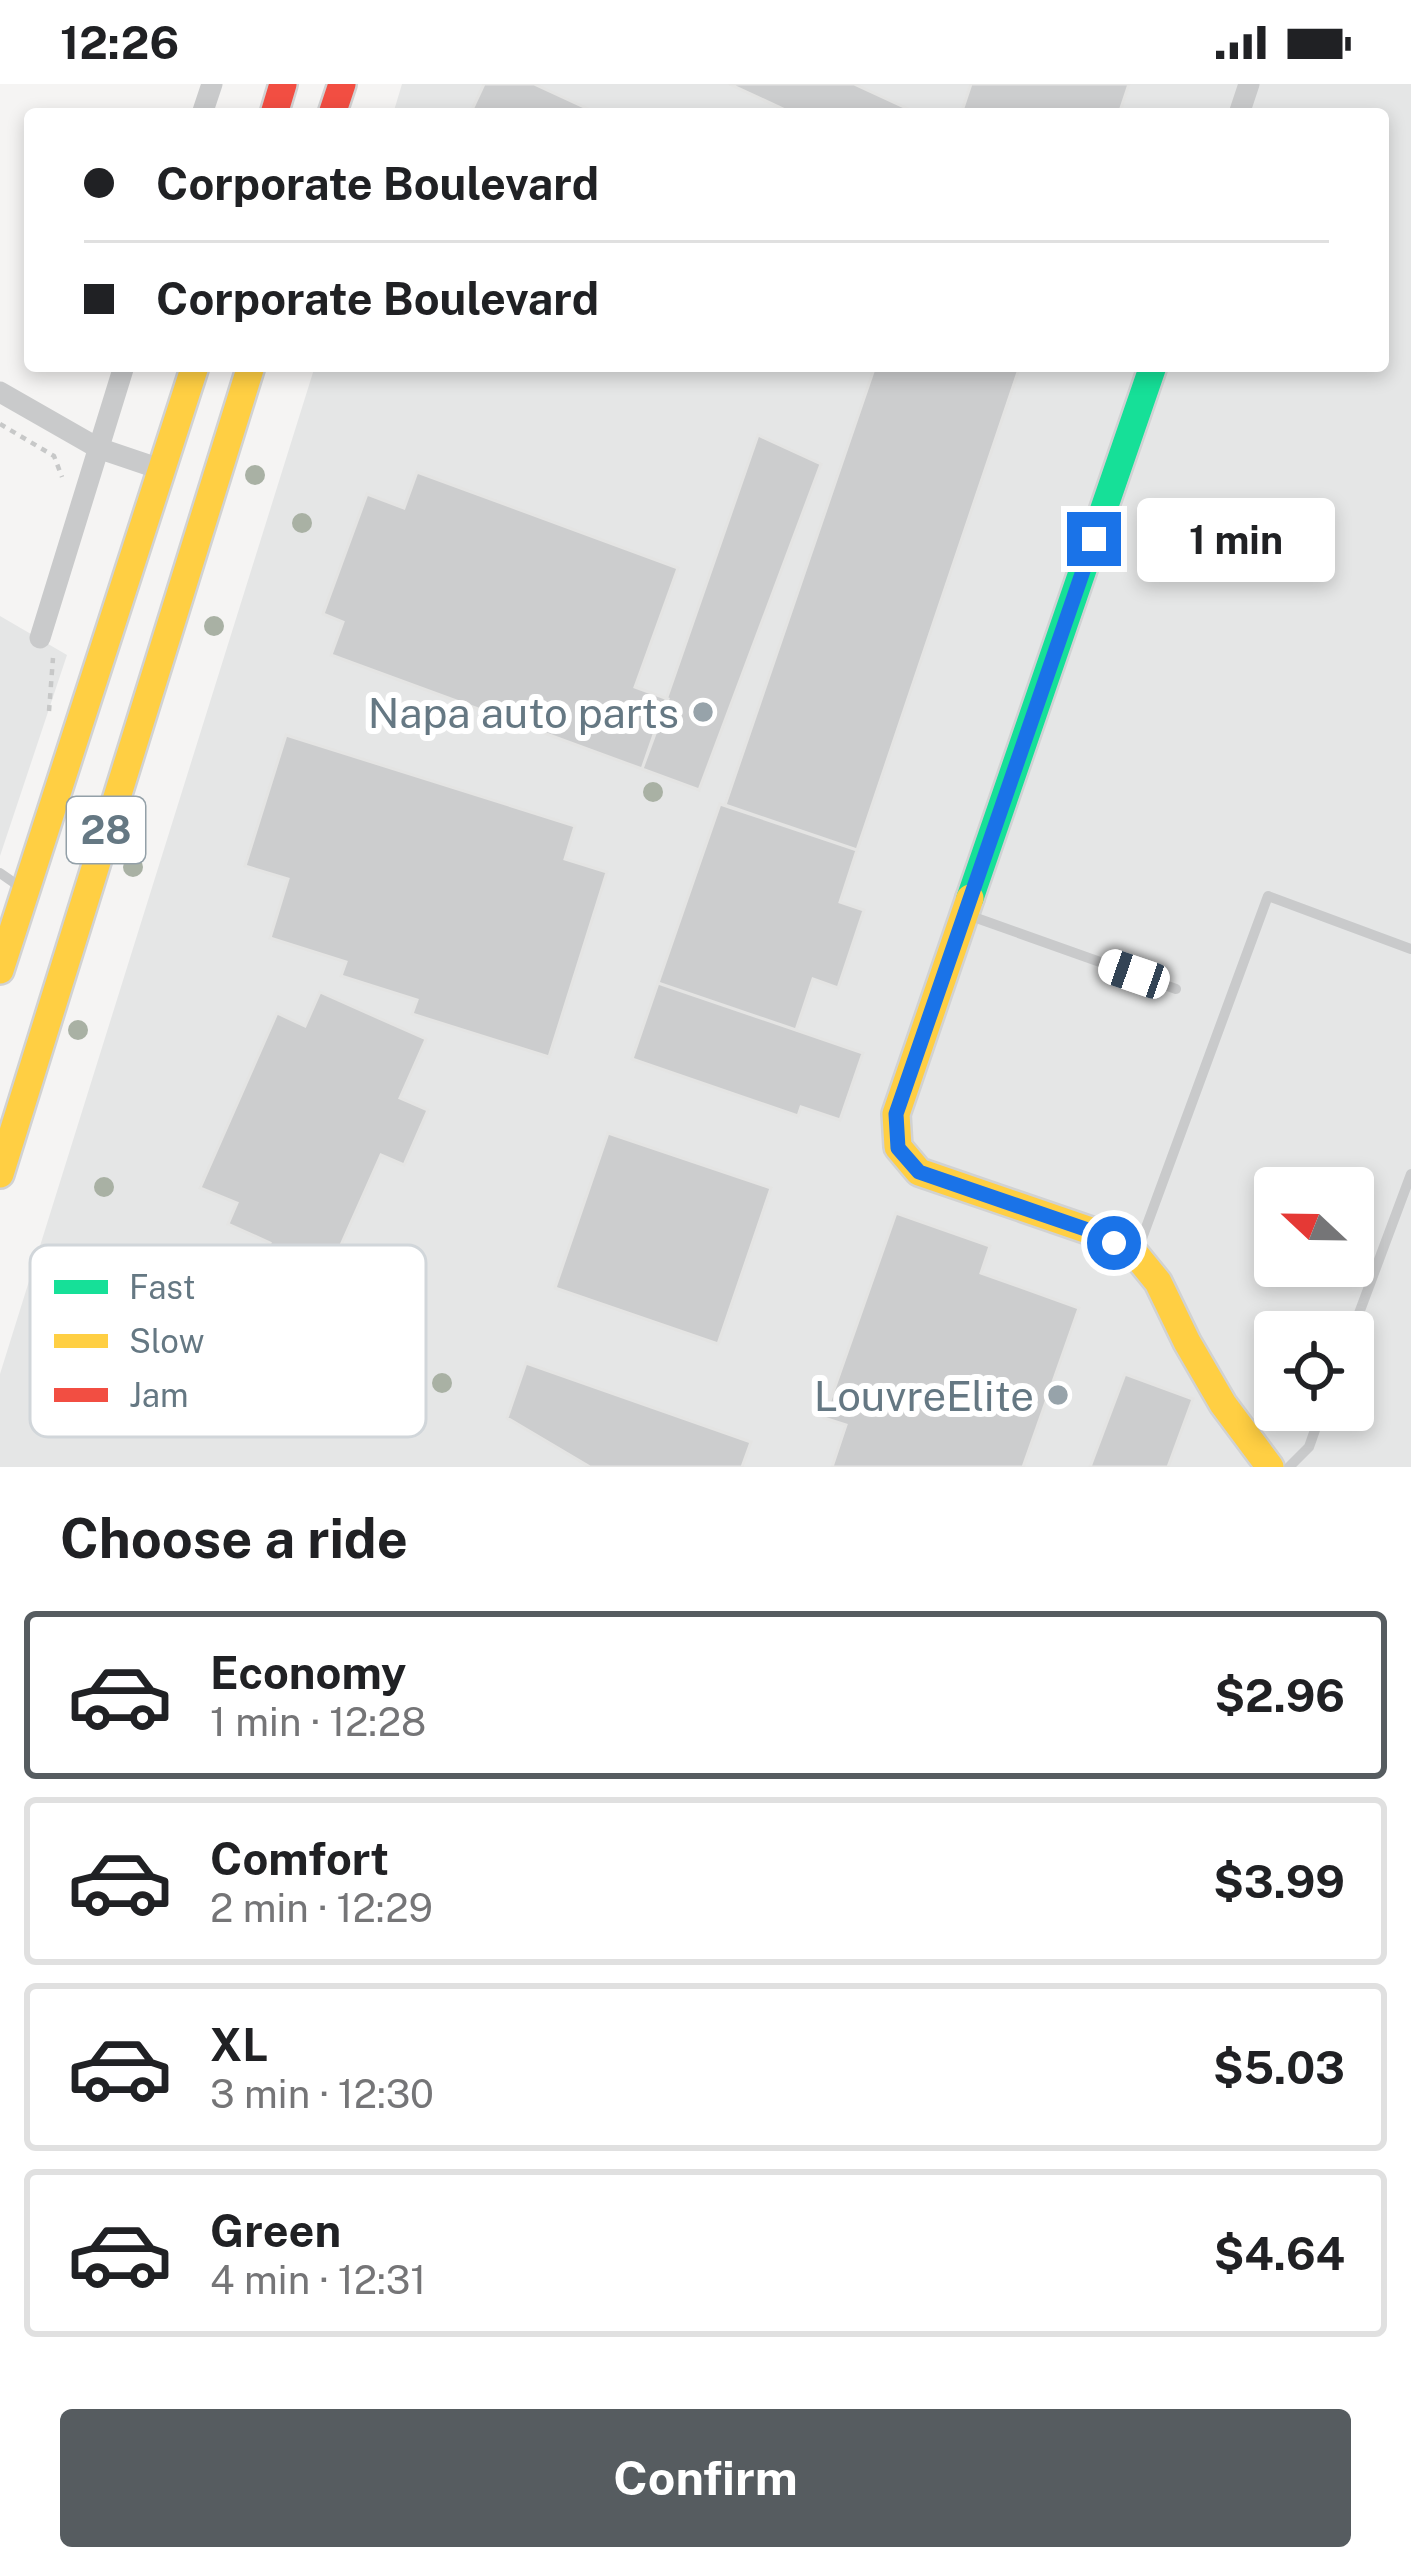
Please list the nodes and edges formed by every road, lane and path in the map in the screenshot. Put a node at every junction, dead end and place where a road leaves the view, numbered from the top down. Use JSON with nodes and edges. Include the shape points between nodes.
{"nodes":[{"id":1,"x":122,"y":372,"type":"edge"},
{"id":2,"x":193,"y":372,"type":"edge"},
{"id":3,"x":249,"y":372,"type":"edge"},
{"id":4,"x":1152,"y":372,"type":"edge"},
{"id":5,"x":0,"y":392,"type":"edge"},
{"id":6,"x":0,"y":424,"type":"edge"},
{"id":7,"x":98,"y":448,"type":"junction"},
{"id":8,"x":54,"y":456,"type":"dead end"},
{"id":9,"x":163,"y":470,"type":"junction"},
{"id":10,"x":212,"y":486,"type":"junction"},
{"id":11,"x":40,"y":638,"type":"dead end"},
{"id":12,"x":0,"y":873,"type":"edge"},
{"id":13,"x":26,"y":891,"type":"junction"},
{"id":14,"x":965,"y":914,"type":"junction"},
{"id":15,"x":1411,"y":949,"type":"edge"},
{"id":16,"x":0,"y":970,"type":"edge"},
{"id":17,"x":1176,"y":989,"type":"dead end"},
{"id":18,"x":0,"y":1174,"type":"edge"},
{"id":19,"x":1411,"y":1174,"type":"edge"},
{"id":20,"x":1136,"y":1255,"type":"junction"},
{"id":21,"x":1360,"y":1311,"type":"edge"},
{"id":22,"x":1315,"y":1431,"type":"edge"},
{"id":23,"x":1270,"y":1467,"type":"edge"},
{"id":24,"x":1289,"y":1467,"type":"edge"}],
"edges":[{"from":1,"to":7,"type":"street"},
{"from":2,"to":9,"type":"main road","number":"28"},
{"from":3,"to":10,"type":"main road","number":"28"},
{"from":4,"to":14,"type":"main road"},
{"from":5,"to":7,"type":"street"},
{"from":6,"to":8,"type":"path"},
{"from":7,"to":9,"type":"street"},
{"from":7,"to":11,"type":"street"},
{"from":9,"to":10,"type":"main road"},
{"from":9,"to":13,"type":"main road","number":"28"},
{"from":10,"to":18,"type":"main road","number":"28"},
{"from":12,"to":13,"type":"lane"},
{"from":13,"to":16,"type":"main road","number":"28"},
{"from":14,"to":17,"type":"lane"},
{"from":14,"to":20,"type":"main road","via":[[896,1114],[898,1148],[919,1172],[1091,1231]]},
{"from":15,"to":20,"type":"lane","via":[[1268,896]]},
{"from":19,"to":21,"type":"lane"},
{"from":20,"to":23,"type":"main road","via":[[1223,1404]]},
{"from":22,"to":24,"type":"lane"}]}
